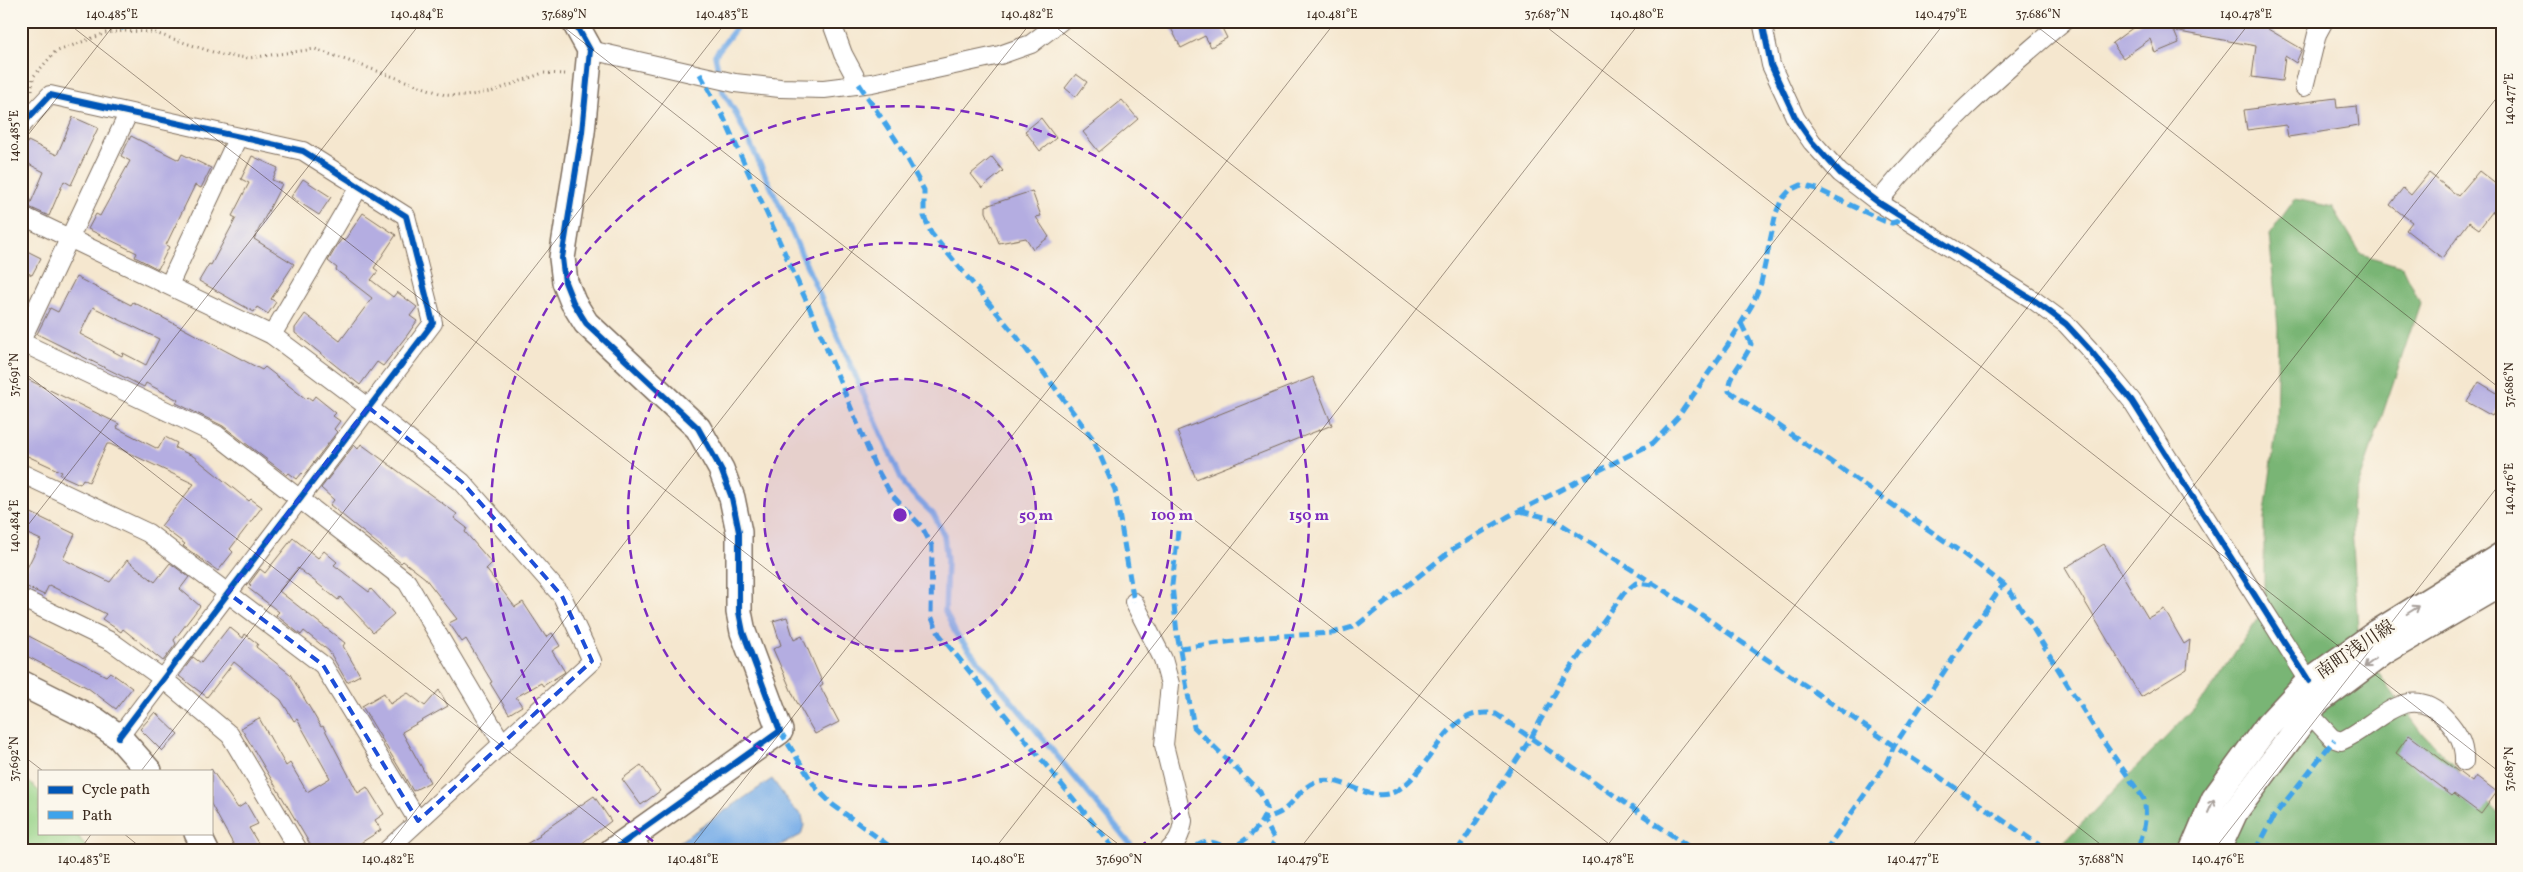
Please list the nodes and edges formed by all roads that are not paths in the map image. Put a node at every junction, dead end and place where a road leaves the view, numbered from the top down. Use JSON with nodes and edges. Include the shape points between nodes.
{"nodes":[{"id":1,"x":574,"y":21,"type":"edge"},
{"id":2,"x":831,"y":21,"type":"edge"},
{"id":3,"x":1061,"y":21,"type":"edge"},
{"id":4,"x":1762,"y":21,"type":"edge"},
{"id":5,"x":2064,"y":21,"type":"edge"},
{"id":6,"x":2324,"y":21,"type":"edge"},
{"id":7,"x":590,"y":50,"type":"junction"},
{"id":8,"x":859,"y":84,"type":"junction"},
{"id":9,"x":2304,"y":87,"type":"dead end"},
{"id":10,"x":128,"y":114,"type":"junction"},
{"id":11,"x":21,"y":126,"type":"edge"},
{"id":12,"x":238,"y":137,"type":"junction"},
{"id":13,"x":359,"y":187,"type":"junction"},
{"id":14,"x":1878,"y":202,"type":"junction"},
{"id":15,"x":21,"y":215,"type":"edge"},
{"id":16,"x":69,"y":237,"type":"junction"},
{"id":17,"x":169,"y":285,"type":"junction"},
{"id":18,"x":272,"y":335,"type":"junction"},
{"id":19,"x":21,"y":342,"type":"edge"},
{"id":20,"x":368,"y":407,"type":"junction"},
{"id":21,"x":21,"y":472,"type":"edge"},
{"id":22,"x":298,"y":499,"type":"junction"},
{"id":23,"x":2502,"y":555,"type":"edge"},
{"id":24,"x":2502,"y":583,"type":"edge"},
{"id":25,"x":228,"y":593,"type":"junction"},
{"id":26,"x":21,"y":598,"type":"edge"},
{"id":27,"x":1134,"y":602,"type":"dead end"},
{"id":28,"x":162,"y":678,"type":"junction"},
{"id":29,"x":2309,"y":681,"type":"junction"},
{"id":30,"x":21,"y":683,"type":"edge"},
{"id":31,"x":2309,"y":713,"type":"junction"},
{"id":32,"x":119,"y":737,"type":"junction"},
{"id":33,"x":502,"y":743,"type":"junction"},
{"id":34,"x":2464,"y":762,"type":"dead end"},
{"id":35,"x":148,"y":770,"type":"edge"},
{"id":36,"x":418,"y":821,"type":"junction"},
{"id":37,"x":198,"y":834,"type":"edge"},
{"id":38,"x":638,"y":844,"type":"edge"},
{"id":39,"x":206,"y":851,"type":"edge"},
{"id":40,"x":298,"y":851,"type":"edge"},
{"id":41,"x":386,"y":851,"type":"edge"},
{"id":42,"x":612,"y":851,"type":"edge"},
{"id":43,"x":1168,"y":851,"type":"edge"},
{"id":44,"x":2192,"y":851,"type":"edge"},
{"id":45,"x":2217,"y":851,"type":"edge"}],
"edges":[{"from":1,"to":7,"type":"street"},
{"from":2,"to":8,"type":"street"},
{"from":3,"to":8,"type":"street","via":[[1031,44],[1000,55]]},
{"from":4,"to":14,"type":"street","via":[[1771,65],[1796,119],[1840,173]]},
{"from":5,"to":14,"type":"street","via":[[1969,104],[1900,174]]},
{"from":6,"to":9,"type":"street","via":[[2317,34]]},
{"from":7,"to":8,"type":"street","via":[[735,83],[824,89]]},
{"from":7,"to":38,"type":"street","via":[[581,142],[562,258],[566,282],[586,323],[698,428],[722,469],[739,532],[739,612],[743,632],[780,731]]},
{"from":10,"to":11,"type":"street","via":[[50,95]]},
{"from":10,"to":12,"type":"street"},
{"from":10,"to":16,"type":"street"},
{"from":12,"to":13,"type":"street","via":[[302,151]]},
{"from":12,"to":17,"type":"street"},
{"from":13,"to":18,"type":"street"},
{"from":13,"to":20,"type":"street","via":[[406,216],[433,323]]},
{"from":14,"to":29,"type":"street","via":[[2035,301],[2066,324],[2090,349],[2132,401]]},
{"from":15,"to":16,"type":"street"},
{"from":16,"to":17,"type":"street"},
{"from":16,"to":19,"type":"street"},
{"from":17,"to":18,"type":"street"},
{"from":18,"to":20,"type":"street"},
{"from":19,"to":22,"type":"street","via":[[217,435]]},
{"from":20,"to":22,"type":"street"},
{"from":20,"to":33,"type":"street","via":[[462,482],[562,596],[592,661]]},
{"from":21,"to":25,"type":"street","via":[[148,532]]},
{"from":22,"to":25,"type":"street"},
{"from":22,"to":33,"type":"street","via":[[407,582]]},
{"from":29,"to":23,"type":"street","name":"南町浅川線","one_way":true,"via":[[2378,632]]},
{"from":24,"to":31,"type":"street","name":"南町浅川線","one_way":true,"via":[[2384,652],[2316,703]]},
{"from":25,"to":28,"type":"street"},
{"from":25,"to":36,"type":"street","via":[[323,665]]},
{"from":26,"to":28,"type":"street","via":[[112,642]]},
{"from":27,"to":43,"type":"street","via":[[1163,659],[1170,684],[1164,745],[1183,821],[1181,834]]},
{"from":28,"to":32,"type":"street"},
{"from":28,"to":40,"type":"street","via":[[230,735]]},
{"from":44,"to":29,"type":"street","name":"南町浅川線","one_way":true,"via":[[2214,799],[2268,725]]},
{"from":30,"to":32,"type":"street","via":[[95,720]]},
{"from":31,"to":34,"type":"street","via":[[2332,738],[2341,741],[2385,713],[2410,702],[2427,703],[2443,715],[2457,733],[2464,749]]},
{"from":31,"to":45,"type":"street","name":"南町浅川線","via":[[2235,812]]},
{"from":32,"to":35,"type":"street"},
{"from":33,"to":36,"type":"street"},
{"from":36,"to":41,"type":"street"},
{"from":37,"to":39,"type":"street"},
{"from":38,"to":42,"type":"street"}]}
